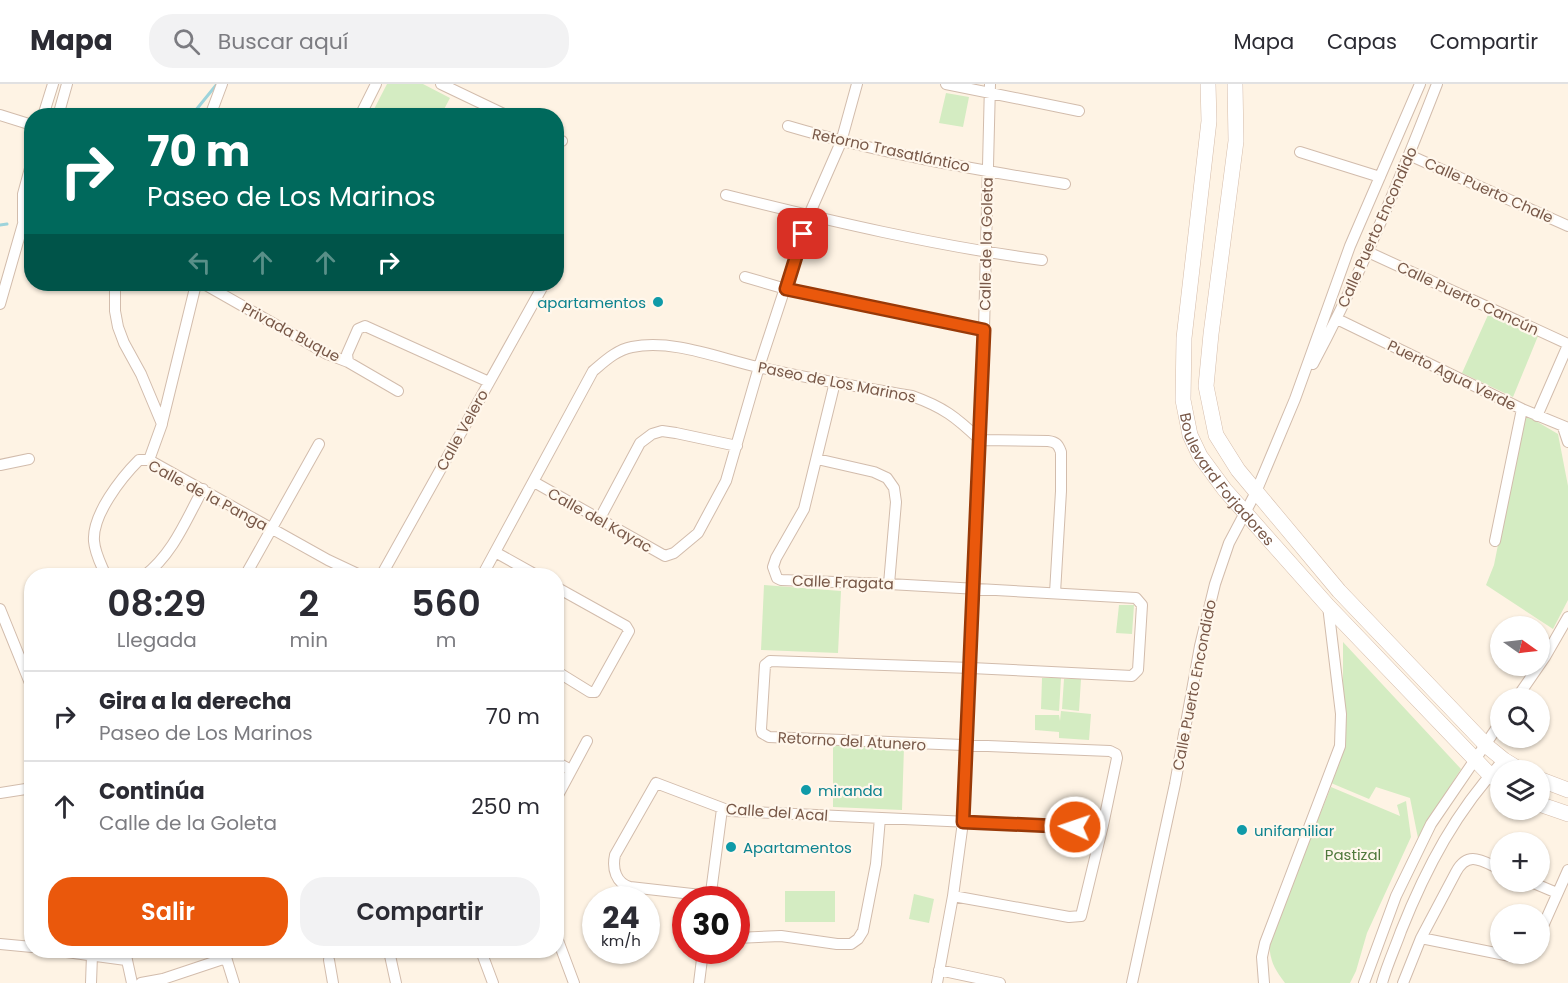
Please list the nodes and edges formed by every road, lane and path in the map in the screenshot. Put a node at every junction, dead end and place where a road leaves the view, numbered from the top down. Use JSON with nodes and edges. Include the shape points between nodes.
{"nodes":[{"id":1,"x":53,"y":84,"type":"edge"},
{"id":2,"x":67,"y":84,"type":"edge"},
{"id":3,"x":222,"y":84,"type":"edge"},
{"id":4,"x":376,"y":84,"type":"edge"},
{"id":5,"x":441,"y":84,"type":"edge"},
{"id":6,"x":857,"y":84,"type":"edge"},
{"id":7,"x":946,"y":84,"type":"edge"},
{"id":8,"x":1208,"y":84,"type":"edge"},
{"id":9,"x":1235,"y":84,"type":"edge"},
{"id":10,"x":1420,"y":84,"type":"edge"},
{"id":11,"x":1437,"y":84,"type":"edge"},
{"id":12,"x":989,"y":89,"type":"edge"},
{"id":13,"x":46,"y":108,"type":"edge"},
{"id":14,"x":60,"y":108,"type":"edge"},
{"id":15,"x":213,"y":108,"type":"edge"},
{"id":16,"x":364,"y":108,"type":"edge"},
{"id":17,"x":491,"y":108,"type":"edge"},
{"id":18,"x":1079,"y":111,"type":"dead end"},
{"id":19,"x":0,"y":115,"type":"edge"},
{"id":20,"x":24,"y":122,"type":"edge"},
{"id":21,"x":788,"y":126,"type":"dead end"},
{"id":22,"x":841,"y":142,"type":"junction"},
{"id":23,"x":1300,"y":152,"type":"dead end"},
{"id":24,"x":1409,"y":155,"type":"junction"},
{"id":25,"x":988,"y":172,"type":"junction"},
{"id":26,"x":1380,"y":177,"type":"junction"},
{"id":27,"x":1065,"y":184,"type":"dead end"},
{"id":28,"x":726,"y":195,"type":"dead end"},
{"id":29,"x":808,"y":215,"type":"junction"},
{"id":30,"x":1568,"y":226,"type":"edge"},
{"id":31,"x":24,"y":234,"type":"edge"},
{"id":32,"x":985,"y":252,"type":"junction"},
{"id":33,"x":1347,"y":254,"type":"junction"},
{"id":34,"x":1366,"y":256,"type":"junction"},
{"id":35,"x":1042,"y":260,"type":"dead end"},
{"id":36,"x":745,"y":277,"type":"dead end"},
{"id":37,"x":786,"y":289,"type":"junction"},
{"id":38,"x":115,"y":291,"type":"edge"},
{"id":39,"x":194,"y":291,"type":"edge"},
{"id":40,"x":216,"y":291,"type":"edge"},
{"id":41,"x":540,"y":291,"type":"edge"},
{"id":42,"x":0,"y":304,"type":"edge"},
{"id":43,"x":1337,"y":319,"type":"junction"},
{"id":44,"x":984,"y":330,"type":"junction"},
{"id":45,"x":1568,"y":344,"type":"edge"},
{"id":46,"x":348,"y":362,"type":"junction"},
{"id":47,"x":759,"y":368,"type":"junction"},
{"id":48,"x":489,"y":382,"type":"junction"},
{"id":49,"x":835,"y":382,"type":"junction"},
{"id":50,"x":398,"y":391,"type":"dead end"},
{"id":51,"x":1295,"y":399,"type":"junction"},
{"id":52,"x":1522,"y":409,"type":"junction"},
{"id":53,"x":1537,"y":416,"type":"junction"},
{"id":54,"x":162,"y":424,"type":"junction"},
{"id":55,"x":1566,"y":427,"type":"edge"},
{"id":56,"x":980,"y":440,"type":"junction"},
{"id":57,"x":1568,"y":442,"type":"edge"},
{"id":58,"x":319,"y":444,"type":"dead end"},
{"id":59,"x":737,"y":446,"type":"junction"},
{"id":60,"x":29,"y":459,"type":"dead end"},
{"id":61,"x":818,"y":459,"type":"junction"},
{"id":62,"x":149,"y":460,"type":"junction"},
{"id":63,"x":0,"y":465,"type":"edge"},
{"id":64,"x":534,"y":482,"type":"junction"},
{"id":65,"x":203,"y":489,"type":"junction"},
{"id":66,"x":1256,"y":492,"type":"junction"},
{"id":67,"x":1245,"y":513,"type":"junction"},
{"id":68,"x":599,"y":520,"type":"junction"},
{"id":69,"x":272,"y":529,"type":"junction"},
{"id":70,"x":1495,"y":541,"type":"dead end"},
{"id":71,"x":495,"y":552,"type":"junction"},
{"id":72,"x":103,"y":568,"type":"edge"},
{"id":73,"x":152,"y":568,"type":"edge"},
{"id":74,"x":249,"y":568,"type":"edge"},
{"id":75,"x":347,"y":568,"type":"edge"},
{"id":76,"x":385,"y":568,"type":"edge"},
{"id":77,"x":486,"y":568,"type":"edge"},
{"id":78,"x":524,"y":568,"type":"edge"},
{"id":79,"x":889,"y":584,"type":"junction"},
{"id":80,"x":973,"y":588,"type":"junction"},
{"id":81,"x":564,"y":591,"type":"edge"},
{"id":82,"x":1055,"y":593,"type":"junction"},
{"id":83,"x":1328,"y":606,"type":"junction"},
{"id":84,"x":0,"y":609,"type":"edge"},
{"id":85,"x":1568,"y":617,"type":"edge"},
{"id":86,"x":24,"y":668,"type":"edge"},
{"id":87,"x":971,"y":668,"type":"junction"},
{"id":88,"x":564,"y":676,"type":"edge"},
{"id":89,"x":1524,"y":688,"type":"edge"},
{"id":90,"x":1490,"y":737,"type":"edge"},
{"id":91,"x":587,"y":741,"type":"dead end"},
{"id":92,"x":1485,"y":744,"type":"junction"},
{"id":93,"x":967,"y":746,"type":"junction"},
{"id":94,"x":1476,"y":760,"type":"junction"},
{"id":95,"x":1504,"y":760,"type":"edge"},
{"id":96,"x":564,"y":766,"type":"edge"},
{"id":97,"x":571,"y":770,"type":"junction"},
{"id":98,"x":1490,"y":773,"type":"edge"},
{"id":99,"x":1490,"y":783,"type":"edge"},
{"id":100,"x":1550,"y":783,"type":"edge"},
{"id":101,"x":564,"y":784,"type":"edge"},
{"id":102,"x":24,"y":789,"type":"edge"},
{"id":103,"x":1568,"y":790,"type":"edge"},
{"id":104,"x":0,"y":793,"type":"edge"},
{"id":105,"x":1550,"y":808,"type":"edge"},
{"id":106,"x":722,"y":809,"type":"junction"},
{"id":107,"x":1568,"y":814,"type":"edge"},
{"id":108,"x":880,"y":818,"type":"junction"},
{"id":109,"x":963,"y":822,"type":"junction"},
{"id":110,"x":1102,"y":825,"type":"junction"},
{"id":111,"x":1490,"y":864,"type":"edge"},
{"id":112,"x":1568,"y":870,"type":"edge"},
{"id":113,"x":712,"y":886,"type":"edge"},
{"id":114,"x":1550,"y":890,"type":"edge"},
{"id":115,"x":672,"y":893,"type":"edge"},
{"id":116,"x":1557,"y":893,"type":"junction"},
{"id":117,"x":953,"y":896,"type":"junction"},
{"id":118,"x":1550,"y":909,"type":"edge"},
{"id":119,"x":750,"y":937,"type":"edge"},
{"id":120,"x":1421,"y":938,"type":"junction"},
{"id":121,"x":0,"y":944,"type":"edge"},
{"id":122,"x":24,"y":947,"type":"edge"},
{"id":123,"x":1490,"y":952,"type":"edge"},
{"id":124,"x":92,"y":958,"type":"edge"},
{"id":125,"x":127,"y":958,"type":"edge"},
{"id":126,"x":217,"y":958,"type":"edge"},
{"id":127,"x":226,"y":958,"type":"edge"},
{"id":128,"x":391,"y":958,"type":"edge"},
{"id":129,"x":484,"y":958,"type":"edge"},
{"id":130,"x":563,"y":958,"type":"edge"},
{"id":131,"x":329,"y":960,"type":"dead end"},
{"id":132,"x":701,"y":964,"type":"edge"},
{"id":133,"x":939,"y":970,"type":"junction"},
{"id":134,"x":571,"y":982,"type":"edge"},
{"id":135,"x":91,"y":983,"type":"edge"},
{"id":136,"x":132,"y":983,"type":"edge"},
{"id":137,"x":141,"y":983,"type":"edge"},
{"id":138,"x":234,"y":983,"type":"edge"},
{"id":139,"x":333,"y":983,"type":"edge"},
{"id":140,"x":396,"y":983,"type":"edge"},
{"id":141,"x":493,"y":983,"type":"edge"},
{"id":142,"x":699,"y":983,"type":"edge"},
{"id":143,"x":937,"y":983,"type":"edge"},
{"id":144,"x":1000,"y":983,"type":"edge"},
{"id":145,"x":1132,"y":983,"type":"edge"},
{"id":146,"x":1264,"y":983,"type":"edge"},
{"id":147,"x":1364,"y":983,"type":"edge"},
{"id":148,"x":1382,"y":983,"type":"edge"},
{"id":149,"x":1403,"y":983,"type":"edge"}],
"edges":[{"from":1,"to":13,"type":"street"},
{"from":2,"to":14,"type":"street"},
{"from":3,"to":15,"type":"street"},
{"from":4,"to":16,"type":"street"},
{"from":5,"to":17,"type":"street"},
{"from":6,"to":22,"type":"street"},
{"from":7,"to":12,"type":"street"},
{"from":8,"to":67,"type":"main road","name":"Boulevard Forjadores","via":[[1209,121],[1184,338],[1183,400],[1190,435],[1200,456]]},
{"from":9,"to":66,"type":"main road","name":"Boulevard Forjadores","via":[[1236,141],[1206,386],[1216,435]]},
{"from":10,"to":26,"type":"street","name":"Calle Puerto Encondido"},
{"from":11,"to":24,"type":"street","name":"Calle Puerto Encondido"},
{"from":12,"to":18,"type":"street"},
{"from":12,"to":25,"type":"street","name":"Calle de la Goleta"},
{"from":19,"to":20,"type":"street"},
{"from":21,"to":22,"type":"street","name":"Retorno Trasatlántico"},
{"from":22,"to":25,"type":"street","name":"Retorno Trasatlántico"},
{"from":22,"to":29,"type":"street"},
{"from":23,"to":26,"type":"street"},
{"from":24,"to":30,"type":"street","name":"Calle Puerto Chale"},
{"from":24,"to":34,"type":"street","name":"Calle Puerto Encondido"},
{"from":25,"to":27,"type":"street","name":"Retorno Trasatlántico"},
{"from":25,"to":32,"type":"street","name":"Calle de la Goleta"},
{"from":26,"to":33,"type":"street","name":"Calle Puerto Encondido"},
{"from":28,"to":29,"type":"street"},
{"from":29,"to":32,"type":"street"},
{"from":29,"to":37,"type":"street"},
{"from":31,"to":42,"type":"street"},
{"from":32,"to":35,"type":"street"},
{"from":32,"to":44,"type":"street","name":"Calle de la Goleta"},
{"from":33,"to":34,"type":"street","name":"Calle Puerto Cancún"},
{"from":33,"to":51,"type":"street","name":"Calle Puerto Encondido"},
{"from":34,"to":43,"type":"street","name":"Calle Puerto Encondido"},
{"from":34,"to":45,"type":"street","name":"Calle Puerto Cancún"},
{"from":36,"to":37,"type":"street"},
{"from":37,"to":44,"type":"street"},
{"from":37,"to":47,"type":"street"},
{"from":38,"to":54,"type":"street","via":[[118,327]]},
{"from":39,"to":54,"type":"street"},
{"from":40,"to":46,"type":"street","name":"Privada Buque"},
{"from":41,"to":48,"type":"street","name":"Calle Velero"},
{"from":43,"to":51,"type":"street","name":"Calle Puerto Encondido"},
{"from":43,"to":52,"type":"street","name":"Puerto Agua Verde"},
{"from":44,"to":56,"type":"street","name":"Calle de la Goleta"},
{"from":45,"to":53,"type":"street"},
{"from":46,"to":48,"type":"street","via":[[354,335],[365,326]]},
{"from":46,"to":50,"type":"street","name":"Privada Buque"},
{"from":47,"to":49,"type":"street","name":"Paseo de Los Marinos"},
{"from":47,"to":59,"type":"street","name":"Calle del Kayac"},
{"from":47,"to":64,"type":"street","name":"Paseo de Los Marinos","via":[[661,346],[630,347],[610,356],[593,371]]},
{"from":48,"to":76,"type":"street","name":"Calle Velero"},
{"from":49,"to":56,"type":"street","name":"Paseo de Los Marinos","via":[[935,404]]},
{"from":49,"to":61,"type":"street","name":"Calle Fragata"},
{"from":51,"to":66,"type":"street","name":"Calle Puerto Encondido"},
{"from":52,"to":53,"type":"street","name":"Puerto Agua Verde"},
{"from":52,"to":70,"type":"street"},
{"from":53,"to":55,"type":"street","name":"Puerto Agua Verde"},
{"from":54,"to":62,"type":"street"},
{"from":55,"to":57,"type":"street"},
{"from":56,"to":80,"type":"street"},
{"from":56,"to":82,"type":"street","via":[[1047,441],[1059,446],[1061,491]]},
{"from":58,"to":69,"type":"street"},
{"from":59,"to":68,"type":"street","via":[[662,431],[652,434],[640,443]]},
{"from":59,"to":68,"type":"street","name":"Calle del Kayac","via":[[726,481],[698,533],[669,556]]},
{"from":60,"to":63,"type":"street"},
{"from":61,"to":79,"type":"street","via":[[874,472],[887,478],[894,488]]},
{"from":61,"to":79,"type":"street","name":"Calle Fragata","via":[[804,509],[773,567],[777,578]]},
{"from":62,"to":65,"type":"street","name":"Calle de la Panga"},
{"from":62,"to":72,"type":"street","name":"Calle de la Panga","via":[[139,460],[130,469],[96,522],[96,553]]},
{"from":64,"to":68,"type":"street","name":"Calle del Kayac"},
{"from":64,"to":71,"type":"street","name":"Paseo de Los Marinos"},
{"from":65,"to":69,"type":"street","name":"Calle de la Panga"},
{"from":65,"to":73,"type":"street","via":[[169,552]]},
{"from":66,"to":67,"type":"street","name":"Calle Puerto Encondido"},
{"from":66,"to":92,"type":"main road","name":"Boulevard Forjadores","via":[[1339,591]]},
{"from":67,"to":83,"type":"main road","name":"Boulevard Forjadores"},
{"from":67,"to":145,"type":"street","name":"Calle Puerto Encondido","via":[[1229,543],[1207,613]]},
{"from":69,"to":74,"type":"street"},
{"from":69,"to":75,"type":"street","name":"Calle de la Panga"},
{"from":71,"to":77,"type":"street","name":"Paseo de Los Marinos"},
{"from":71,"to":78,"type":"street"},
{"from":79,"to":80,"type":"street","name":"Calle Fragata"},
{"from":80,"to":82,"type":"street","name":"Calle Fragata"},
{"from":80,"to":87,"type":"street"},
{"from":81,"to":88,"type":"street","via":[[629,631],[595,692]]},
{"from":82,"to":87,"type":"street","name":"Calle Fragata","via":[[1139,599],[1142,604],[1136,674]]},
{"from":83,"to":94,"type":"main road","name":"Boulevard Forjadores"},
{"from":83,"to":146,"type":"street","via":[[1341,714],[1340,746],[1264,943]]},
{"from":84,"to":86,"type":"street"},
{"from":85,"to":89,"type":"street"},
{"from":87,"to":93,"type":"street"},
{"from":87,"to":93,"type":"street","name":"Retorno del Atunero","via":[[770,661],[765,665],[761,729],[769,737]]},
{"from":90,"to":92,"type":"street"},
{"from":91,"to":97,"type":"street"},
{"from":92,"to":94,"type":"street"},
{"from":92,"to":95,"type":"main road","name":"Boulevard Forjadores"},
{"from":93,"to":109,"type":"street"},
{"from":93,"to":110,"type":"street","via":[[1113,752],[1117,758]]},
{"from":94,"to":98,"type":"main road","name":"Boulevard Forjadores"},
{"from":94,"to":147,"type":"street","via":[[1431,824],[1396,896]]},
{"from":96,"to":97,"type":"street"},
{"from":97,"to":101,"type":"street"},
{"from":99,"to":148,"type":"street","via":[[1465,806],[1431,862]]},
{"from":100,"to":103,"type":"main road"},
{"from":102,"to":104,"type":"street"},
{"from":105,"to":107,"type":"main road"},
{"from":106,"to":108,"type":"street","name":"Calle del Acal"},
{"from":106,"to":113,"type":"street"},
{"from":106,"to":115,"type":"street","name":"Calle del Acal","via":[[656,783],[614,863],[616,876],[626,886]]},
{"from":108,"to":109,"type":"street","name":"Calle del Acal"},
{"from":108,"to":119,"type":"street","via":[[874,875],[858,939],[851,944],[837,944],[781,936]]},
{"from":109,"to":110,"type":"street","name":"Calle del Acal","via":[[1097,828]]},
{"from":109,"to":117,"type":"street"},
{"from":110,"to":117,"type":"street","via":[[1081,916]]},
{"from":111,"to":120,"type":"street","via":[[1476,858],[1463,862]]},
{"from":112,"to":116,"type":"street"},
{"from":114,"to":116,"type":"street"},
{"from":116,"to":118,"type":"street"},
{"from":117,"to":133,"type":"street"},
{"from":120,"to":123,"type":"street"},
{"from":120,"to":149,"type":"street"},
{"from":121,"to":122,"type":"street"},
{"from":124,"to":135,"type":"street"},
{"from":125,"to":136,"type":"street"},
{"from":126,"to":137,"type":"street","via":[[163,979]]},
{"from":127,"to":138,"type":"street"},
{"from":128,"to":140,"type":"street"},
{"from":129,"to":141,"type":"street"},
{"from":130,"to":134,"type":"street"},
{"from":131,"to":139,"type":"street"},
{"from":132,"to":142,"type":"street"},
{"from":133,"to":143,"type":"street"},
{"from":133,"to":144,"type":"street"}]}
